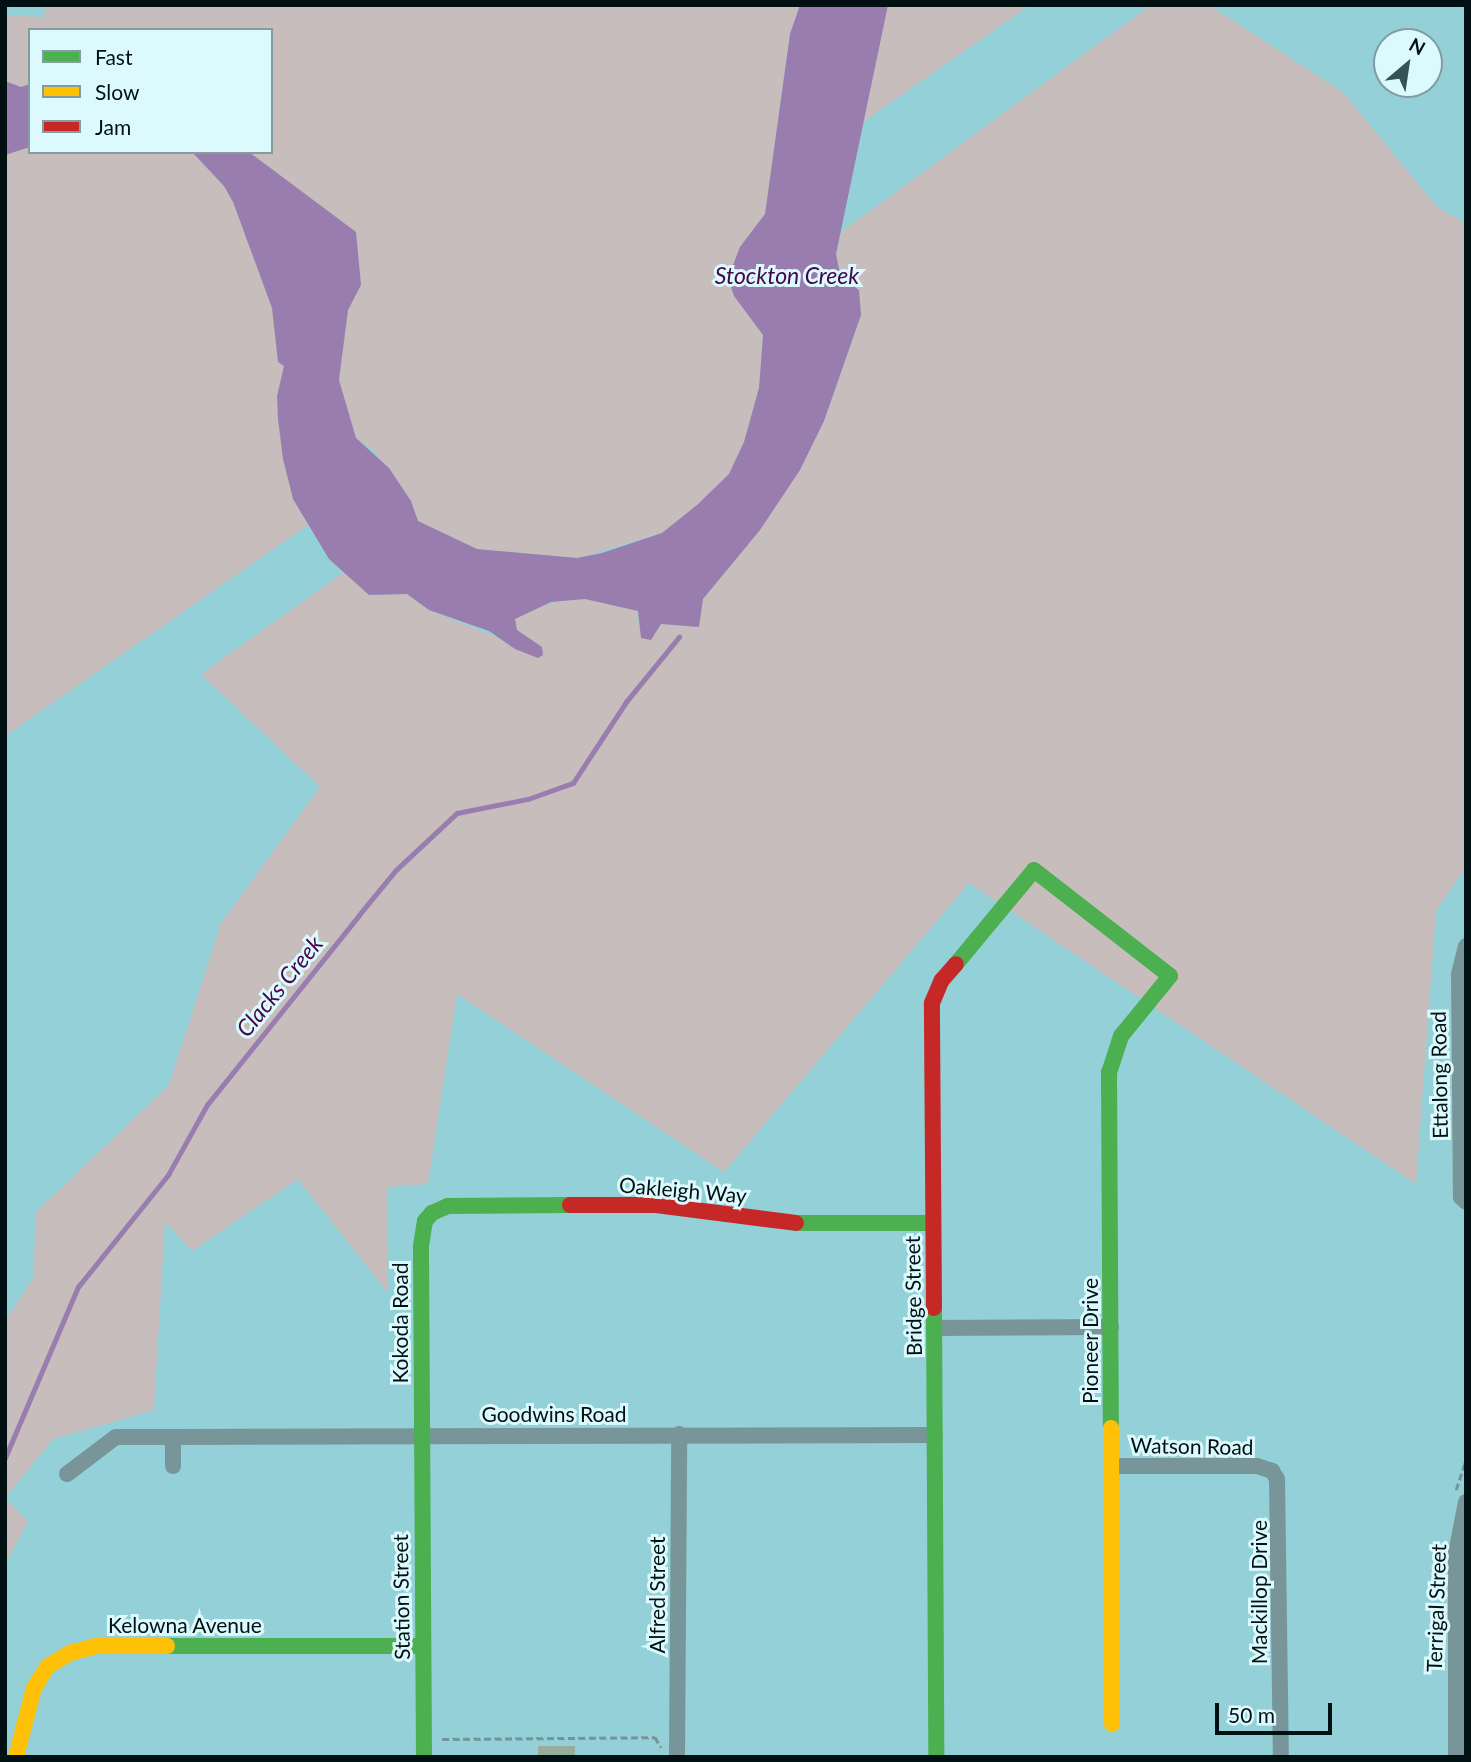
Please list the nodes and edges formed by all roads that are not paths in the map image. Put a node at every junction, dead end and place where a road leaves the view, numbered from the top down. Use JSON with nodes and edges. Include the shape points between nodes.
{"nodes":[{"id":1,"x":1466,"y":946,"type":"edge"},
{"id":2,"x":1170,"y":976,"type":"joint"},
{"id":3,"x":1466,"y":1202,"type":"edge"},
{"id":4,"x":432,"y":1213,"type":"joint"},
{"id":5,"x":933,"y":1223,"type":"junction"},
{"id":6,"x":1111,"y":1327,"type":"junction"},
{"id":7,"x":934,"y":1328,"type":"junction"},
{"id":8,"x":679,"y":1434,"type":"junction"},
{"id":9,"x":935,"y":1435,"type":"junction"},
{"id":10,"x":420,"y":1436,"type":"junction"},
{"id":11,"x":173,"y":1437,"type":"junction"},
{"id":12,"x":173,"y":1466,"type":"dead end"},
{"id":13,"x":1112,"y":1466,"type":"junction"},
{"id":14,"x":1272,"y":1471,"type":"joint"},
{"id":15,"x":66,"y":1474,"type":"dead end"},
{"id":16,"x":1466,"y":1502,"type":"edge"},
{"id":17,"x":423,"y":1646,"type":"junction"},
{"id":18,"x":1112,"y":1724,"type":"dead end"},
{"id":19,"x":677,"y":1752,"type":"edge"},
{"id":20,"x":16,"y":1757,"type":"edge"},
{"id":21,"x":424,"y":1757,"type":"edge"},
{"id":22,"x":936,"y":1757,"type":"edge"},
{"id":23,"x":1281,"y":1757,"type":"edge"},
{"id":24,"x":1456,"y":1757,"type":"edge"}],
"edges":[{"from":1,"to":3,"type":"street","name":"Ettalong Road","via":[[1459,975],[1461,1197]]},
{"from":2,"to":5,"type":"street","name":"Bridge Street","via":[[1034,870],[942,981],[932,1003]]},
{"from":2,"to":6,"type":"street","name":"Pioneer Drive","via":[[1121,1036],[1109,1072]]},
{"from":4,"to":5,"type":"street","name":"Oakleigh Way","via":[[448,1206],[656,1205],[802,1224]]},
{"from":4,"to":10,"type":"street","name":"Kokoda Road","via":[[425,1221],[422,1238]]},
{"from":5,"to":7,"type":"street","name":"Bridge Street"},
{"from":6,"to":7,"type":"street"},
{"from":6,"to":13,"type":"street","name":"Pioneer Drive"},
{"from":7,"to":9,"type":"street","name":"Bridge Street"},
{"from":8,"to":9,"type":"street","name":"Goodwins Road"},
{"from":8,"to":10,"type":"street","name":"Goodwins Road"},
{"from":8,"to":19,"type":"street","name":"Alfred Street"},
{"from":9,"to":22,"type":"street","name":"Bridge Street"},
{"from":10,"to":11,"type":"street","name":"Goodwins Road"},
{"from":10,"to":17,"type":"street","name":"Station Street"},
{"from":11,"to":12,"type":"street"},
{"from":11,"to":15,"type":"street","name":"Goodwins Road","via":[[116,1437]]},
{"from":13,"to":14,"type":"street","name":"Watson Road","via":[[1257,1466]]},
{"from":13,"to":18,"type":"street","name":"Pioneer Drive"},
{"from":14,"to":23,"type":"street","name":"Mackillop Drive","via":[[1280,1487]]},
{"from":16,"to":24,"type":"street","name":"Terrigal Street","via":[[1456,1553]]},
{"from":17,"to":20,"type":"street","name":"Kelowna Avenue","via":[[97,1646],[70,1653],[48,1666],[34,1688]]},
{"from":17,"to":21,"type":"street","name":"Station Street"}]}
